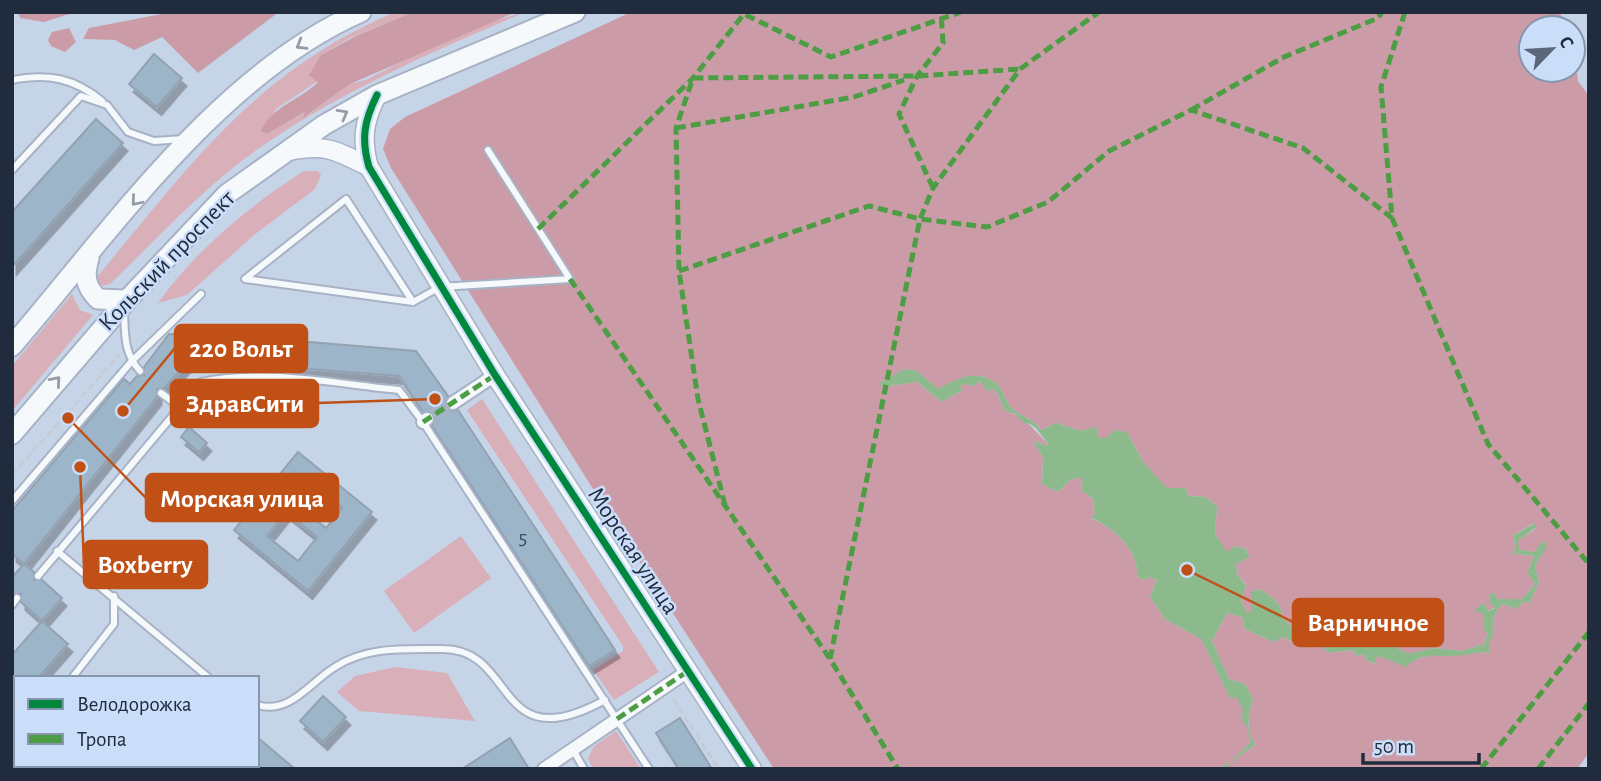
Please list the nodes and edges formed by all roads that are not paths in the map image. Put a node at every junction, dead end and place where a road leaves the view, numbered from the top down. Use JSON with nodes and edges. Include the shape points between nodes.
{"nodes":[{"id":1,"x":361,"y":12,"type":"edge"},
{"id":2,"x":557,"y":12,"type":"edge"},
{"id":3,"x":575,"y":12,"type":"edge"},
{"id":4,"x":529,"y":30,"type":"junction"},
{"id":5,"x":12,"y":80,"type":"edge"},
{"id":6,"x":377,"y":95,"type":"junction"},
{"id":7,"x":107,"y":105,"type":"junction"},
{"id":8,"x":189,"y":138,"type":"junction"},
{"id":9,"x":488,"y":150,"type":"dead end"},
{"id":10,"x":285,"y":151,"type":"junction"},
{"id":11,"x":369,"y":167,"type":"junction"},
{"id":12,"x":12,"y":170,"type":"edge"},
{"id":13,"x":89,"y":257,"type":"junction"},
{"id":14,"x":440,"y":287,"type":"junction"},
{"id":15,"x":201,"y":294,"type":"dead end"},
{"id":16,"x":125,"y":301,"type":"junction"},
{"id":17,"x":413,"y":302,"type":"junction"},
{"id":18,"x":12,"y":346,"type":"edge"},
{"id":19,"x":131,"y":362,"type":"junction"},
{"id":20,"x":140,"y":371,"type":"dead end"},
{"id":21,"x":495,"y":375,"type":"junction"},
{"id":22,"x":160,"y":393,"type":"dead end"},
{"id":23,"x":453,"y":403,"type":"tunnel mouth"},
{"id":24,"x":178,"y":405,"type":"junction"},
{"id":25,"x":12,"y":434,"type":"edge"},
{"id":26,"x":12,"y":501,"type":"edge"},
{"id":27,"x":57,"y":551,"type":"junction"},
{"id":28,"x":38,"y":576,"type":"dead end"},
{"id":29,"x":114,"y":596,"type":"junction"},
{"id":30,"x":17,"y":598,"type":"dead end"},
{"id":31,"x":12,"y":605,"type":"edge"},
{"id":32,"x":688,"y":671,"type":"junction"},
{"id":33,"x":74,"y":676,"type":"edge"},
{"id":34,"x":207,"y":676,"type":"edge"},
{"id":35,"x":605,"y":700,"type":"junction"},
{"id":36,"x":259,"y":705,"type":"edge"},
{"id":37,"x":617,"y":719,"type":"junction"},
{"id":38,"x":573,"y":750,"type":"junction"},
{"id":39,"x":544,"y":769,"type":"edge"},
{"id":40,"x":584,"y":769,"type":"edge"},
{"id":41,"x":649,"y":769,"type":"edge"},
{"id":42,"x":752,"y":769,"type":"edge"}],
"edges":[{"from":1,"to":8,"type":"main road","one_way":true,"via":[[291,51]]},
{"from":2,"to":4,"type":"main road"},
{"from":3,"to":4,"type":"main road","name":"Кольский проспект"},
{"from":4,"to":6,"type":"main road","name":"Кольский проспект"},
{"from":5,"to":7,"type":"lane","via":[[40,75],[83,86]]},
{"from":10,"to":6,"type":"main road","name":"Кольский проспект","one_way":true},
{"from":6,"to":11,"type":"street","name":"Морская улица","via":[[365,120],[363,145]]},
{"from":7,"to":8,"type":"lane","via":[[128,132],[154,141]]},
{"from":7,"to":12,"type":"lane","via":[[81,96]]},
{"from":8,"to":13,"type":"main road","one_way":true},
{"from":9,"to":14,"type":"lane","via":[[570,279]]},
{"from":10,"to":11,"type":"street","via":[[334,148]]},
{"from":10,"to":16,"type":"main road","name":"Кольский проспект","via":[[227,194]]},
{"from":11,"to":14,"type":"street","name":"Морская улица"},
{"from":13,"to":16,"type":"main road","via":[[89,290],[98,299]]},
{"from":13,"to":18,"type":"main road"},
{"from":14,"to":17,"type":"lane"},
{"from":14,"to":21,"type":"street","name":"Морская улица"},
{"from":15,"to":19,"type":"lane"},
{"from":16,"to":19,"type":"lane","via":[[126,347]]},
{"from":25,"to":16,"type":"main road","name":"Кольский проспект","one_way":true},
{"from":17,"to":17,"type":"lane","via":[[284,284],[245,279],[346,199]]},
{"from":19,"to":20,"type":"lane"},
{"from":19,"to":26,"type":"lane"},
{"from":21,"to":23,"type":"street"},
{"from":21,"to":32,"type":"street","name":"Морская улица"},
{"from":22,"to":24,"type":"lane"},
{"from":24,"to":27,"type":"lane"},
{"from":24,"to":35,"type":"lane","via":[[201,382],[221,377],[399,390],[425,420]]},
{"from":27,"to":28,"type":"lane"},
{"from":27,"to":29,"type":"lane"},
{"from":29,"to":33,"type":"lane","via":[[114,624]]},
{"from":29,"to":34,"type":"lane"},
{"from":30,"to":31,"type":"lane"},
{"from":32,"to":37,"type":"street"},
{"from":32,"to":42,"type":"street","name":"Морская улица"},
{"from":35,"to":36,"type":"lane","via":[[543,720],[518,708],[467,653],[405,649],[356,655],[316,680],[291,703]]},
{"from":35,"to":37,"type":"lane"},
{"from":37,"to":38,"type":"street"},
{"from":37,"to":41,"type":"lane"},
{"from":38,"to":39,"type":"street"},
{"from":38,"to":40,"type":"lane"}]}
